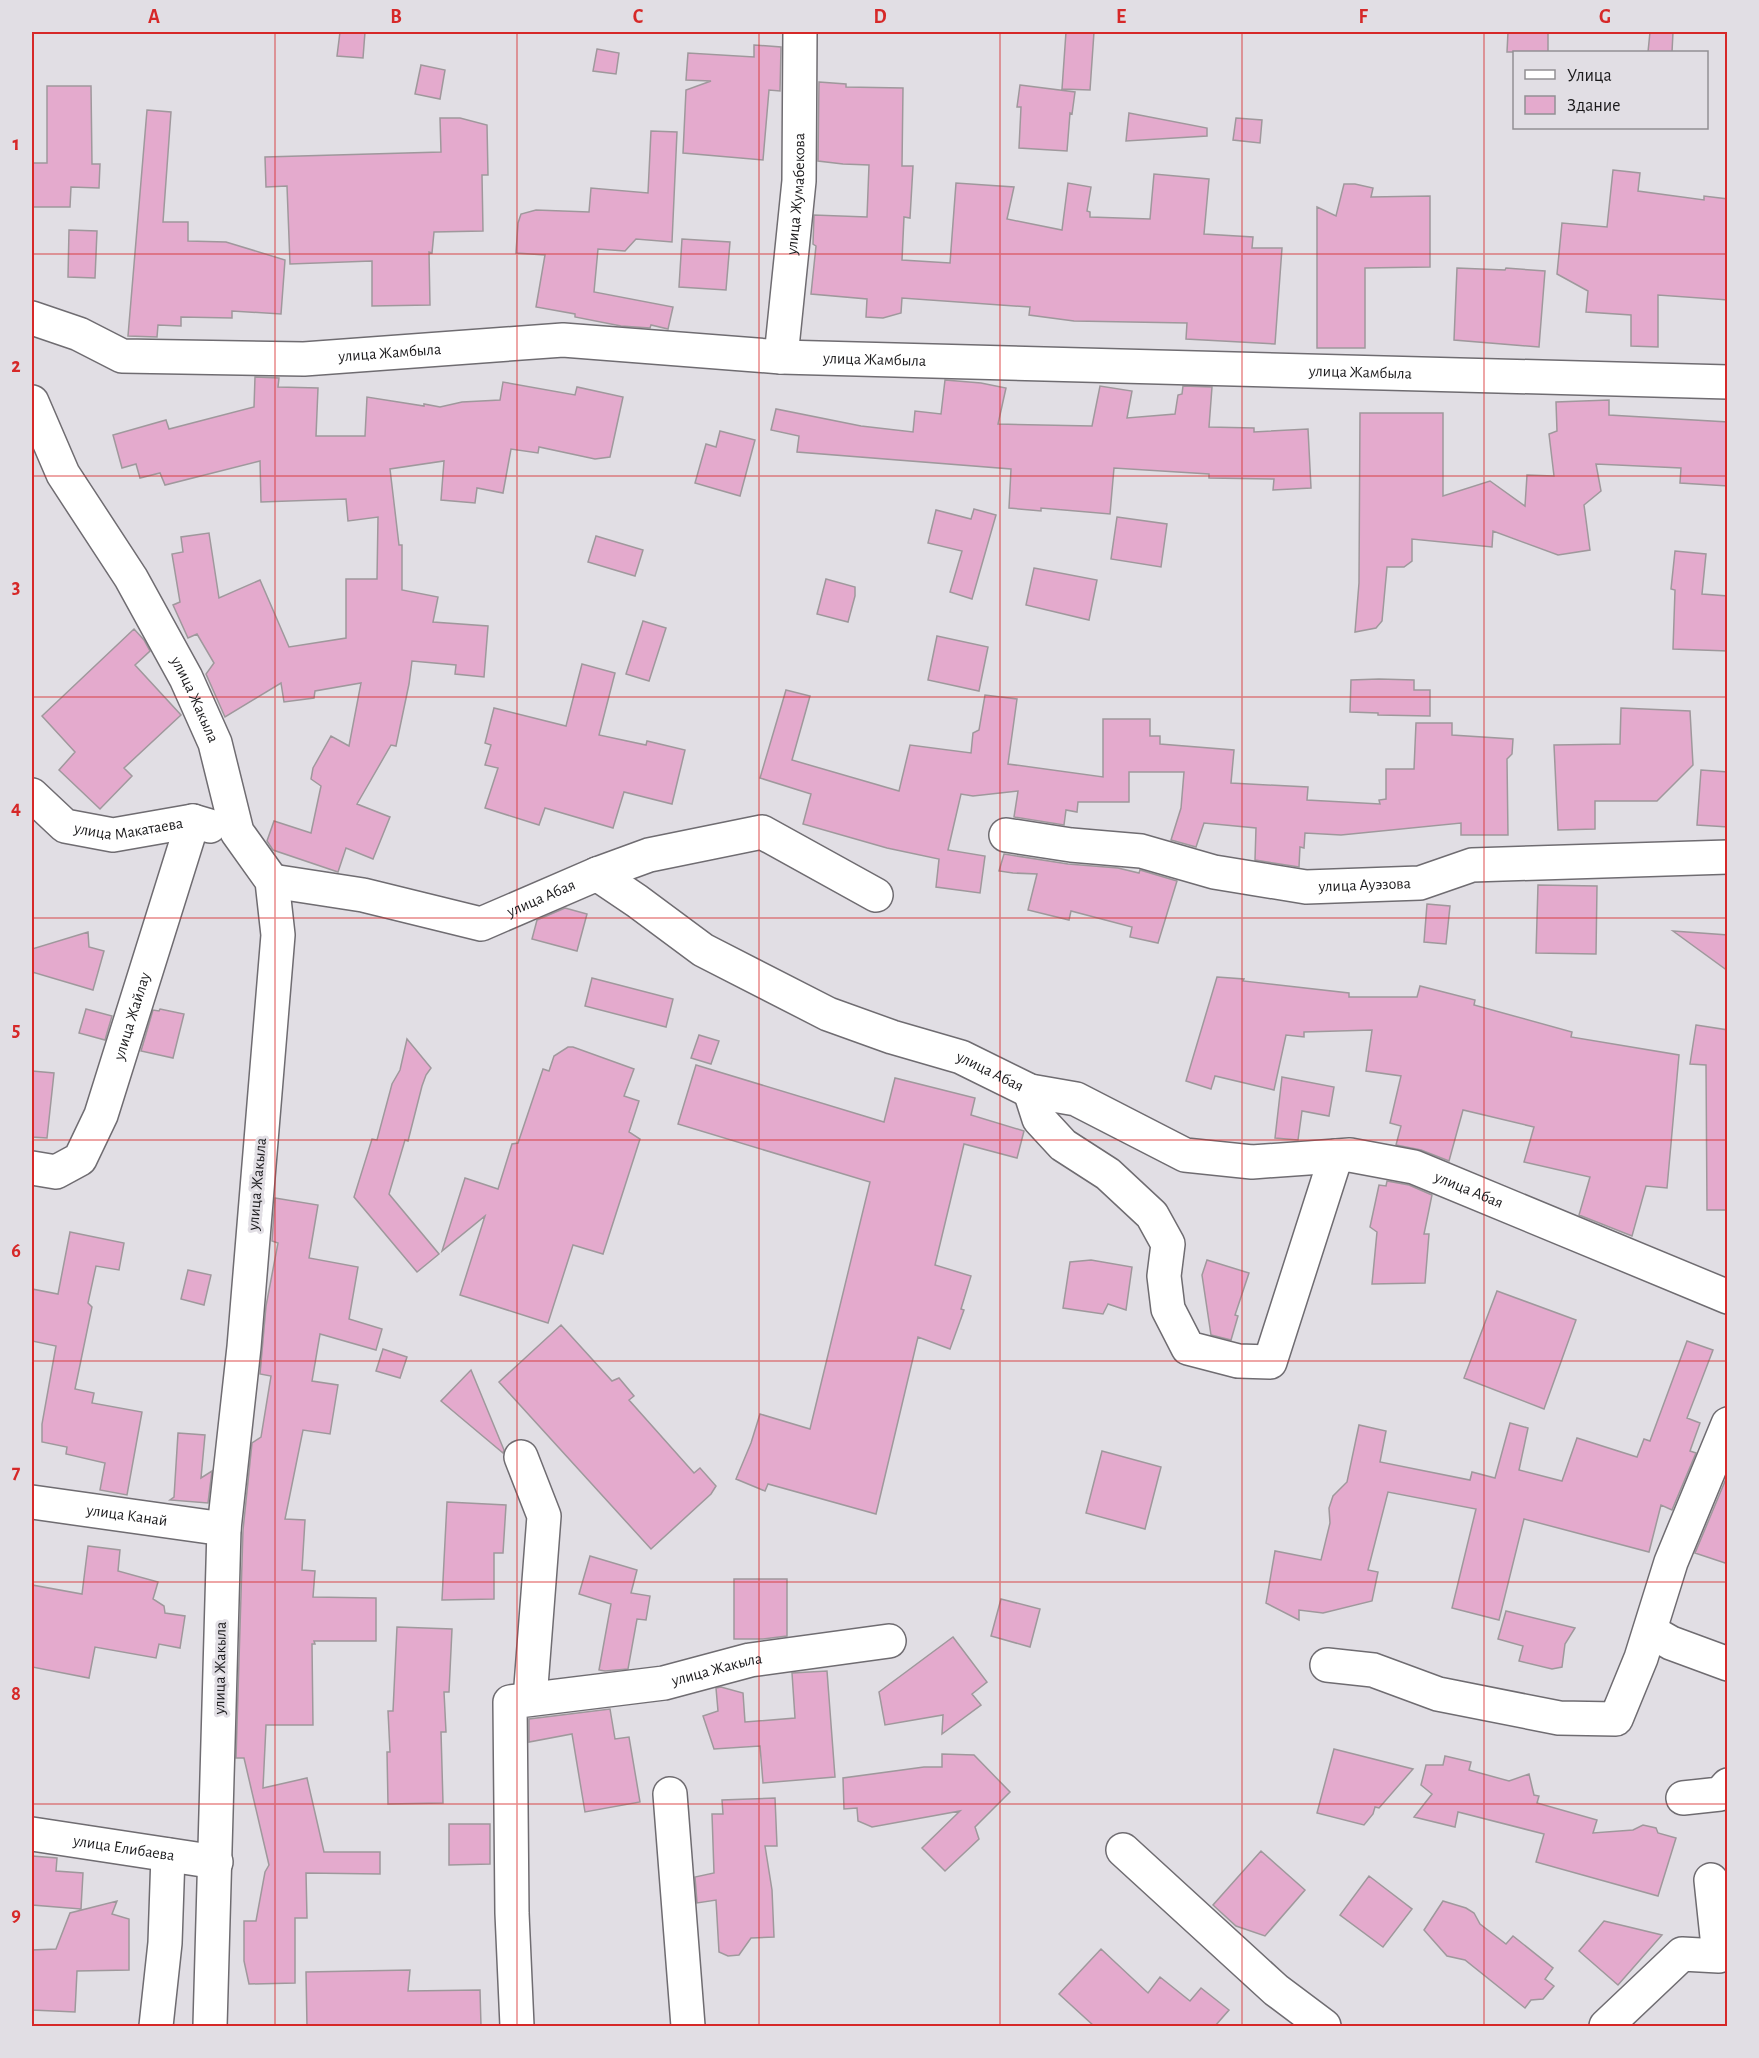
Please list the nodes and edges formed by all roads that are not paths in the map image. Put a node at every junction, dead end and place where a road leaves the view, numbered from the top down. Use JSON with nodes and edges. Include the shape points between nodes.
{"nodes":[{"id":1,"x":801,"y":32,"type":"edge"},
{"id":2,"x":32,"y":318,"type":"edge"},
{"id":3,"x":782,"y":357,"type":"junction"},
{"id":4,"x":1728,"y":382,"type":"edge"},
{"id":5,"x":32,"y":402,"type":"edge"},
{"id":6,"x":32,"y":795,"type":"edge"},
{"id":7,"x":193,"y":821,"type":"junction"},
{"id":8,"x":237,"y":832,"type":"junction"},
{"id":9,"x":1006,"y":836,"type":"dead end"},
{"id":10,"x":1728,"y":857,"type":"edge"},
{"id":11,"x":597,"y":874,"type":"junction"},
{"id":12,"x":272,"y":881,"type":"junction"},
{"id":13,"x":876,"y":895,"type":"dead end"},
{"id":14,"x":1030,"y":1091,"type":"junction"},
{"id":15,"x":1336,"y":1156,"type":"junction"},
{"id":16,"x":32,"y":1168,"type":"edge"},
{"id":17,"x":1728,"y":1297,"type":"edge"},
{"id":18,"x":1728,"y":1424,"type":"edge"},
{"id":19,"x":521,"y":1457,"type":"dead end"},
{"id":20,"x":32,"y":1502,"type":"edge"},
{"id":21,"x":224,"y":1529,"type":"junction"},
{"id":22,"x":1650,"y":1631,"type":"junction"},
{"id":23,"x":889,"y":1641,"type":"dead end"},
{"id":24,"x":1728,"y":1664,"type":"edge"},
{"id":25,"x":1327,"y":1665,"type":"dead end"},
{"id":26,"x":530,"y":1699,"type":"junction"},
{"id":27,"x":1728,"y":1785,"type":"edge"},
{"id":28,"x":670,"y":1794,"type":"dead end"},
{"id":29,"x":1683,"y":1798,"type":"dead end"},
{"id":30,"x":32,"y":1834,"type":"edge"},
{"id":31,"x":1123,"y":1850,"type":"dead end"},
{"id":32,"x":168,"y":1855,"type":"junction"},
{"id":33,"x":216,"y":1862,"type":"junction"},
{"id":34,"x":1711,"y":1880,"type":"dead end"},
{"id":35,"x":156,"y":2026,"type":"edge"},
{"id":36,"x":210,"y":2026,"type":"edge"},
{"id":37,"x":517,"y":2026,"type":"edge"},
{"id":38,"x":688,"y":2026,"type":"edge"},
{"id":39,"x":1324,"y":2026,"type":"edge"},
{"id":40,"x":1606,"y":2026,"type":"edge"}],
"edges":[{"from":1,"to":3,"type":"street","name":"улица Жумабекова","via":[[799,180]]},
{"from":2,"to":3,"type":"street","name":"улица Жамбыла","via":[[79,334],[122,356],[304,359],[563,340]]},
{"from":3,"to":4,"type":"street","name":"улица Жамбыла"},
{"from":5,"to":8,"type":"street","name":"улица Жакыла","via":[[63,474],[131,578],[186,678],[215,743]]},
{"from":6,"to":7,"type":"street","name":"улица Макатаева","via":[[65,826],[113,835]]},
{"from":7,"to":8,"type":"street","name":"улица Макатаева"},
{"from":7,"to":16,"type":"street","name":"улица Жайлау","via":[[101,1115],[89,1141],[80,1159],[56,1172]]},
{"from":8,"to":12,"type":"street","name":"улица Жакыла"},
{"from":9,"to":10,"type":"street","name":"улица Ауэзова","via":[[1141,850],[1214,872],[1306,887],[1420,883],[1472,866]]},
{"from":11,"to":12,"type":"street","name":"улица Абая","via":[[481,924],[363,896]]},
{"from":11,"to":13,"type":"street","via":[[648,855],[762,832]]},
{"from":11,"to":14,"type":"street","name":"улица Абая","via":[[703,950],[800,1000],[881,1033],[961,1057]]},
{"from":12,"to":21,"type":"street","name":"улица Жакыла","via":[[278,935],[244,1347]]},
{"from":14,"to":15,"type":"street","name":"улица Абая","via":[[1076,1099],[1185,1155],[1252,1162]]},
{"from":14,"to":15,"type":"street","via":[[1039,1119],[1063,1145],[1108,1174],[1152,1215],[1168,1244],[1164,1276],[1168,1309],[1188,1348],[1238,1361],[1270,1362]]},
{"from":15,"to":17,"type":"street","name":"улица Абая","via":[[1414,1167]]},
{"from":18,"to":22,"type":"street","via":[[1671,1562]]},
{"from":19,"to":26,"type":"street","via":[[544,1516]]},
{"from":20,"to":21,"type":"street","name":"улица Канай"},
{"from":21,"to":33,"type":"street","name":"улица Жакыла"},
{"from":22,"to":24,"type":"street"},
{"from":22,"to":25,"type":"street","via":[[1616,1719],[1559,1718],[1438,1694],[1373,1670]]},
{"from":23,"to":26,"type":"street","name":"улица Жакыла","via":[[750,1660],[664,1683]]},
{"from":26,"to":37,"type":"street","name":"улица Жакыла","via":[[510,1702]]},
{"from":27,"to":29,"type":"street","via":[[1720,1794]]},
{"from":28,"to":38,"type":"street"},
{"from":30,"to":32,"type":"street","name":"улица Елибаева"},
{"from":31,"to":39,"type":"street","via":[[1276,1990]]},
{"from":32,"to":33,"type":"street","name":"улица Елибаева"},
{"from":32,"to":35,"type":"street","via":[[165,1943]]},
{"from":33,"to":36,"type":"street","name":"улица Жакыла"},
{"from":34,"to":40,"type":"street","via":[[1719,1956],[1682,1954]]}]}
